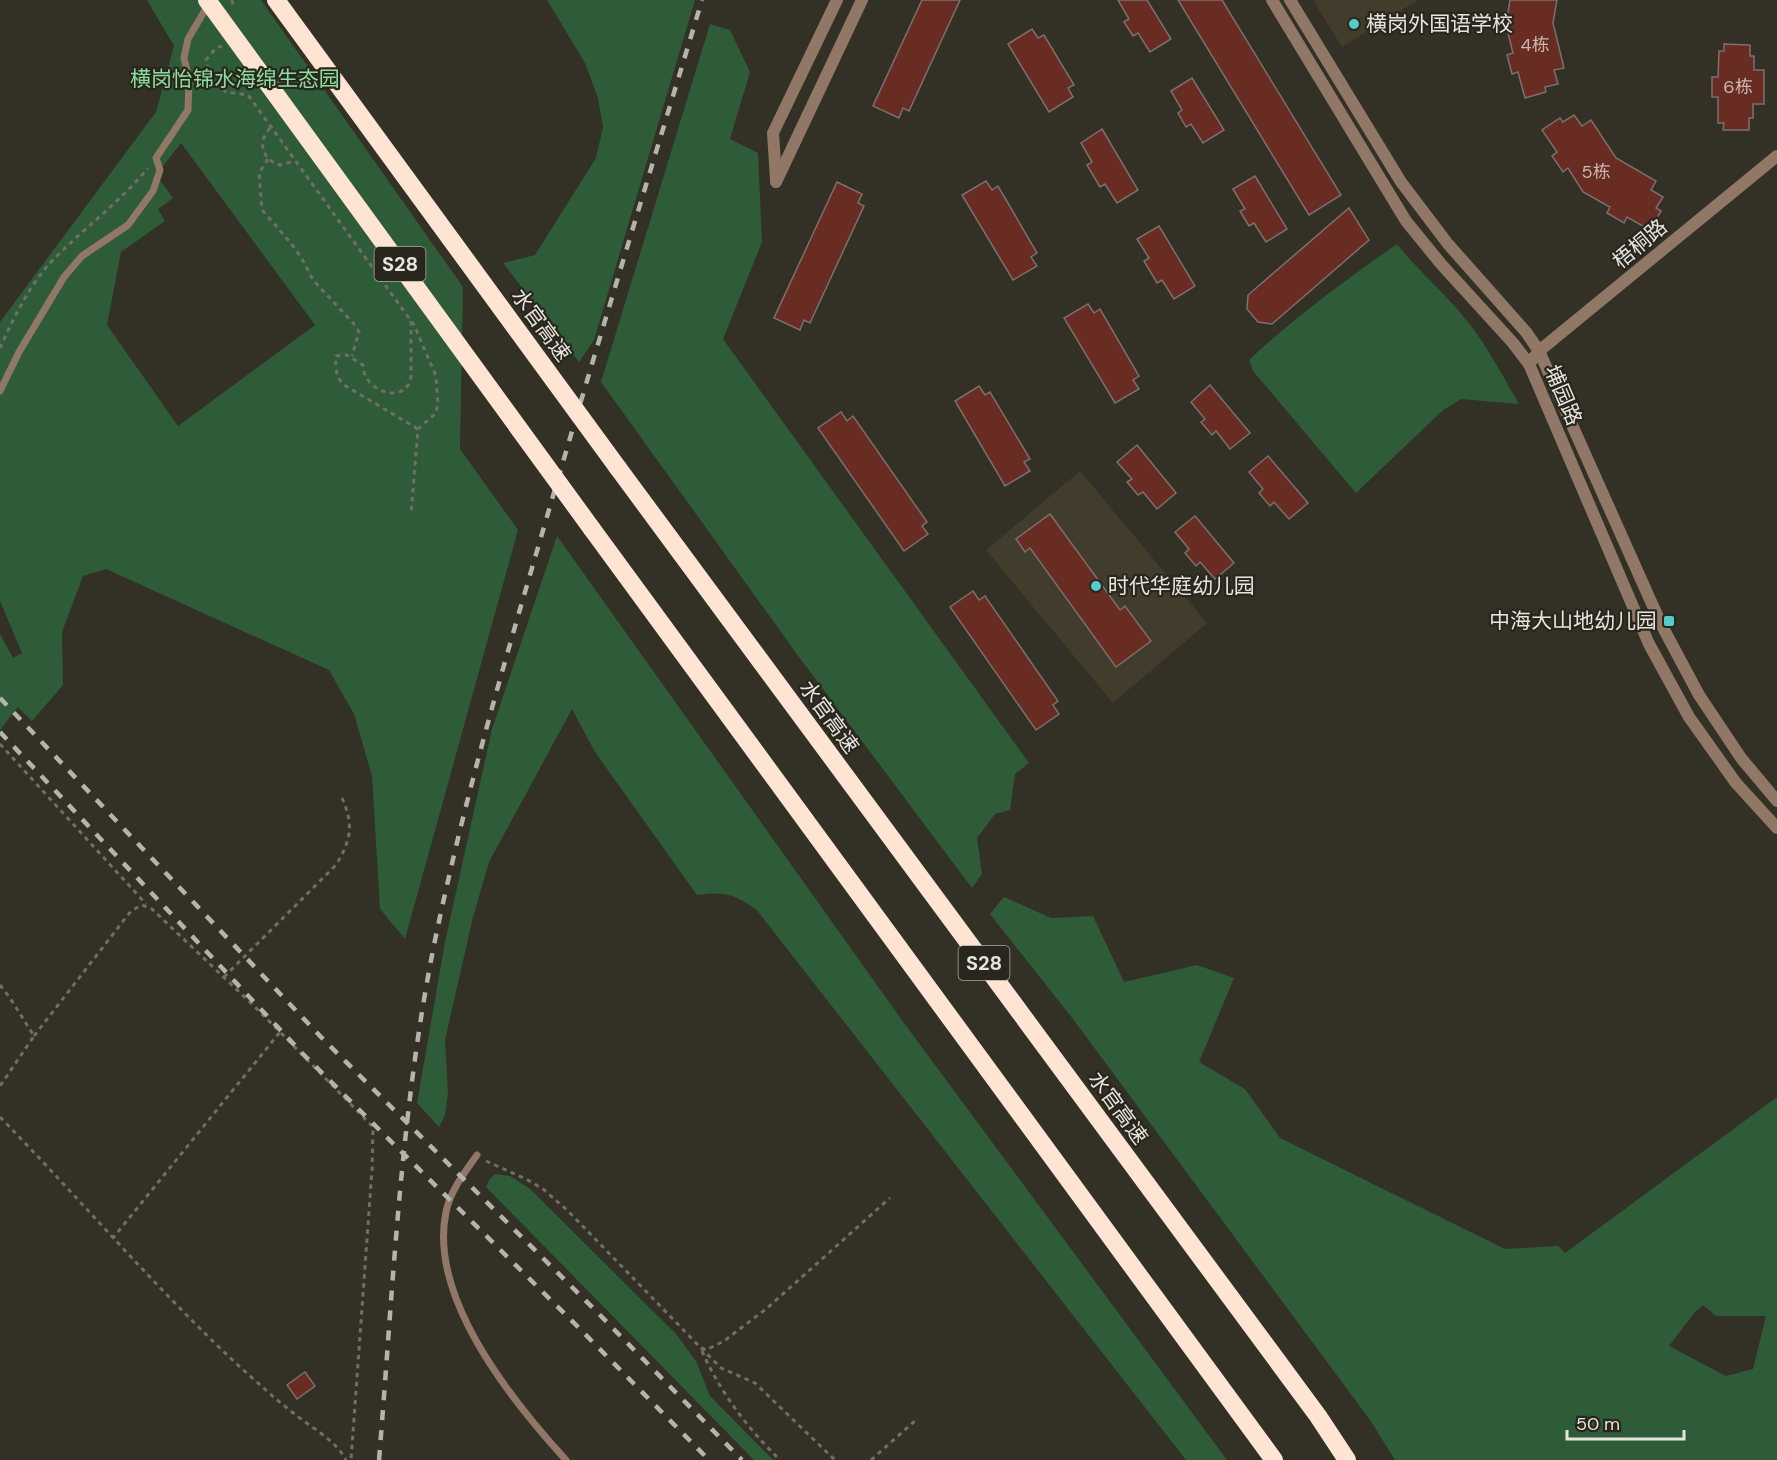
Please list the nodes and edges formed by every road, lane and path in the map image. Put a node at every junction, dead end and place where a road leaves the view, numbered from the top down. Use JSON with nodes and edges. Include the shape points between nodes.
{"nodes":[{"id":1,"x":208,"y":0,"type":"edge"},
{"id":2,"x":276,"y":0,"type":"edge"},
{"id":3,"x":837,"y":0,"type":"edge"},
{"id":4,"x":862,"y":0,"type":"edge"},
{"id":5,"x":1272,"y":0,"type":"edge"},
{"id":6,"x":1290,"y":0,"type":"edge"},
{"id":7,"x":189,"y":79,"type":"junction"},
{"id":8,"x":270,"y":128,"type":"junction"},
{"id":9,"x":1777,"y":156,"type":"edge"},
{"id":10,"x":268,"y":159,"type":"junction"},
{"id":11,"x":295,"y":161,"type":"junction"},
{"id":12,"x":411,"y":321,"type":"junction"},
{"id":13,"x":1539,"y":351,"type":"junction"},
{"id":14,"x":352,"y":357,"type":"junction"},
{"id":15,"x":1528,"y":364,"type":"junction"},
{"id":16,"x":0,"y":391,"type":"edge"},
{"id":17,"x":418,"y":429,"type":"junction"},
{"id":18,"x":411,"y":514,"type":"dead end"},
{"id":19,"x":0,"y":744,"type":"edge"},
{"id":20,"x":342,"y":798,"type":"dead end"},
{"id":21,"x":1777,"y":801,"type":"edge"},
{"id":22,"x":1777,"y":828,"type":"edge"},
{"id":23,"x":147,"y":906,"type":"junction"},
{"id":24,"x":224,"y":976,"type":"junction"},
{"id":25,"x":0,"y":985,"type":"edge"},
{"id":26,"x":280,"y":1032,"type":"junction"},
{"id":27,"x":34,"y":1036,"type":"junction"},
{"id":28,"x":0,"y":1086,"type":"edge"},
{"id":29,"x":0,"y":1117,"type":"edge"},
{"id":30,"x":477,"y":1155,"type":"joint"},
{"id":31,"x":890,"y":1198,"type":"dead end"},
{"id":32,"x":113,"y":1238,"type":"junction"},
{"id":33,"x":700,"y":1347,"type":"junction"},
{"id":34,"x":918,"y":1418,"type":"dead end"},
{"id":35,"x":346,"y":1460,"type":"edge"},
{"id":36,"x":351,"y":1460,"type":"edge"},
{"id":37,"x":566,"y":1460,"type":"edge"},
{"id":38,"x":780,"y":1460,"type":"edge"},
{"id":39,"x":835,"y":1460,"type":"edge"},
{"id":40,"x":871,"y":1460,"type":"edge"},
{"id":41,"x":1274,"y":1460,"type":"edge"},
{"id":42,"x":1347,"y":1460,"type":"edge"}],
"edges":[{"from":1,"to":7,"type":"lane","via":[[188,39],[184,58]]},
{"from":1,"to":41,"type":"highway","number":"S28","bridge":true},
{"from":2,"to":42,"type":"highway","name":"水官高速","number":"S28","bridge":true},
{"from":3,"to":4,"type":"street","via":[[773,133],[776,182]]},
{"from":5,"to":15,"type":"street","name":"埔园路","via":[[1406,221]]},
{"from":6,"to":13,"type":"street","name":"埔园路","via":[[1401,182]]},
{"from":7,"to":8,"type":"path","via":[[210,78],[226,92],[248,94]]},
{"from":7,"to":16,"type":"lane","via":[[188,110],[156,158],[160,170],[153,191],[128,225],[82,256],[64,277]]},
{"from":8,"to":10,"type":"path","via":[[262,140]]},
{"from":8,"to":11,"type":"path"},
{"from":9,"to":13,"type":"street","name":"梧桐路"},
{"from":10,"to":11,"type":"path","via":[[280,165]]},
{"from":10,"to":14,"type":"path","via":[[259,173],[262,210],[302,257],[313,280],[359,332]]},
{"from":11,"to":12,"type":"path"},
{"from":12,"to":14,"type":"path","via":[[411,376],[405,390],[394,394],[375,387],[367,379],[363,365]]},
{"from":12,"to":17,"type":"path","via":[[435,376],[438,405],[435,414]]},
{"from":13,"to":15,"type":"street","name":"梧桐路"},
{"from":13,"to":21,"type":"street","name":"埔园路","via":[[1661,624],[1699,695],[1741,758]]},
{"from":14,"to":17,"type":"path","via":[[335,358],[340,382]]},
{"from":15,"to":22,"type":"street","name":"埔园路","via":[[1649,644],[1689,717],[1736,783]]},
{"from":17,"to":18,"type":"path"},
{"from":19,"to":23,"type":"path"},
{"from":20,"to":24,"type":"path","via":[[351,831],[336,865]]},
{"from":23,"to":24,"type":"path"},
{"from":23,"to":27,"type":"path","via":[[131,911]]},
{"from":24,"to":26,"type":"path"},
{"from":25,"to":27,"type":"path"},
{"from":26,"to":32,"type":"path"},
{"from":26,"to":36,"type":"path","via":[[373,1127]]},
{"from":27,"to":28,"type":"path"},
{"from":29,"to":32,"type":"path"},
{"from":30,"to":33,"type":"path","via":[[526,1179],[560,1203]]},
{"from":30,"to":37,"type":"lane","via":[[463,1174],[446,1211],[444,1240],[452,1292],[510,1394]]},
{"from":31,"to":33,"type":"path","via":[[766,1309],[714,1347]]},
{"from":32,"to":35,"type":"path","via":[[240,1366],[329,1440]]},
{"from":33,"to":38,"type":"path","via":[[714,1377],[759,1440]]},
{"from":33,"to":39,"type":"path","via":[[721,1368],[755,1383]]},
{"from":34,"to":40,"type":"path"}]}
